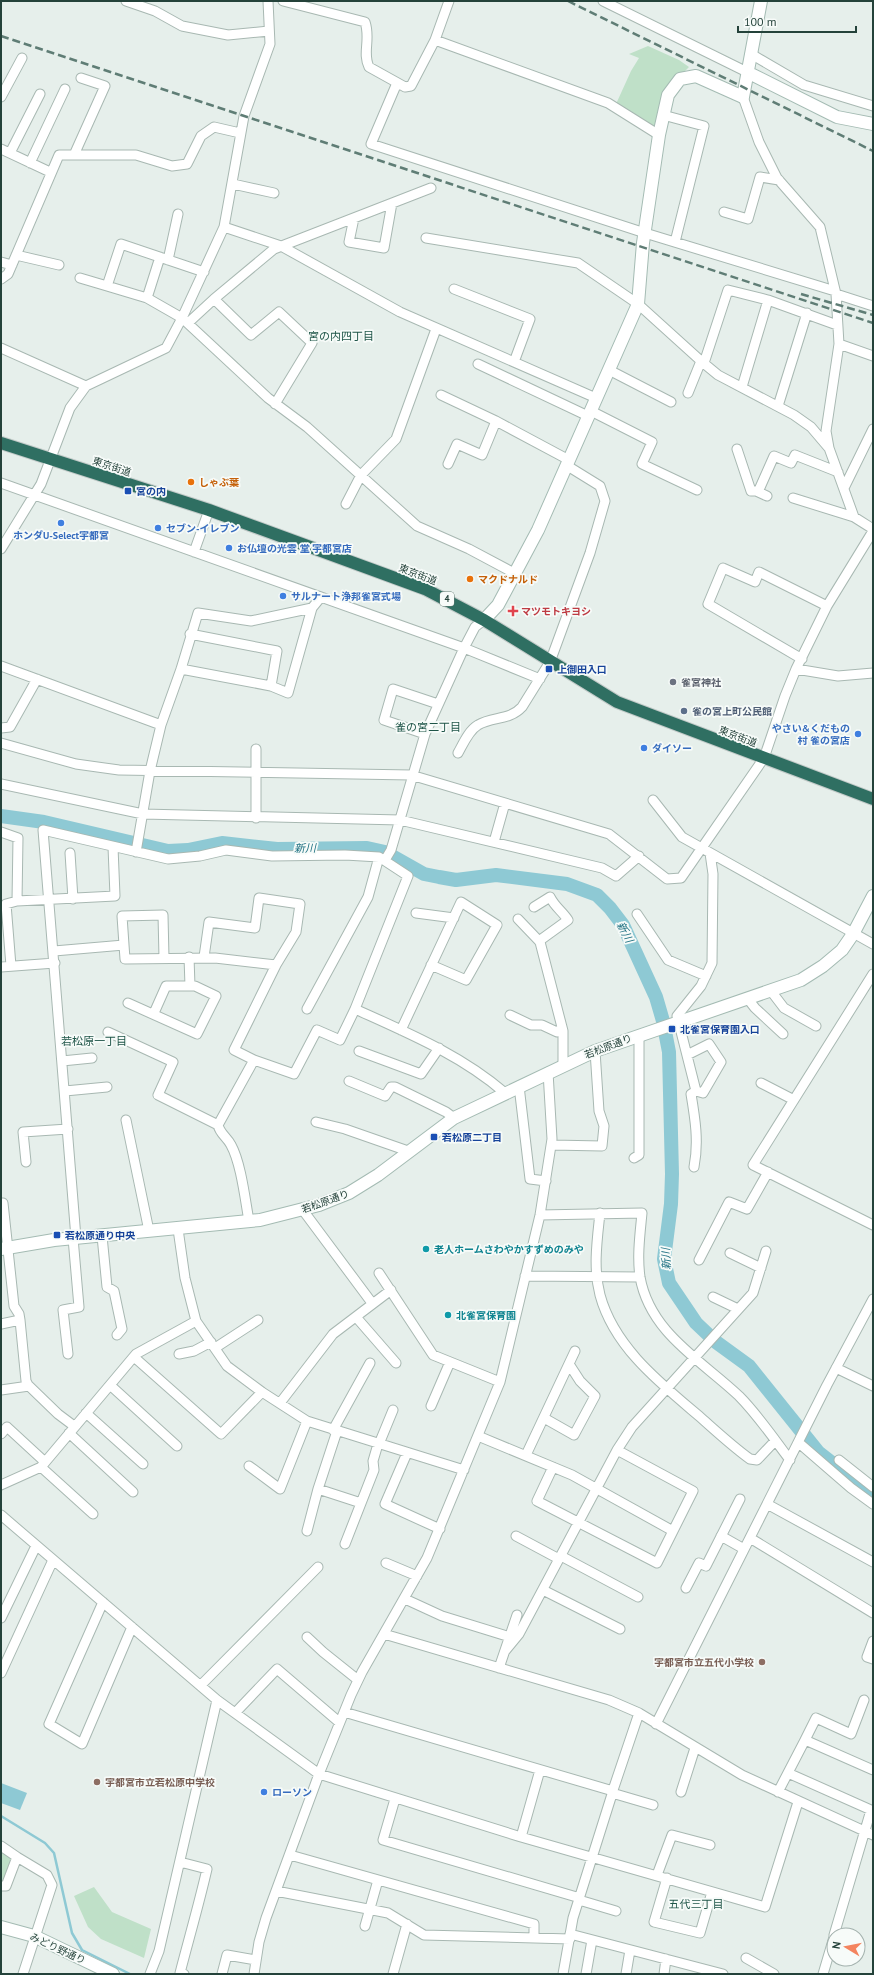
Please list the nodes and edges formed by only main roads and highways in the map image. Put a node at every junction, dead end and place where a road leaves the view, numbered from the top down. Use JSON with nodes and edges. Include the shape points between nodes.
{"nodes":[{"id":1,"x":1,"y":443,"type":"edge"},
{"id":2,"x":873,"y":799,"type":"edge"}],
"edges":[{"from":1,"to":2,"type":"highway","name":"東京街道","number":"4","via":[[209,510],[425,589],[484,620],[627,706]]}]}
